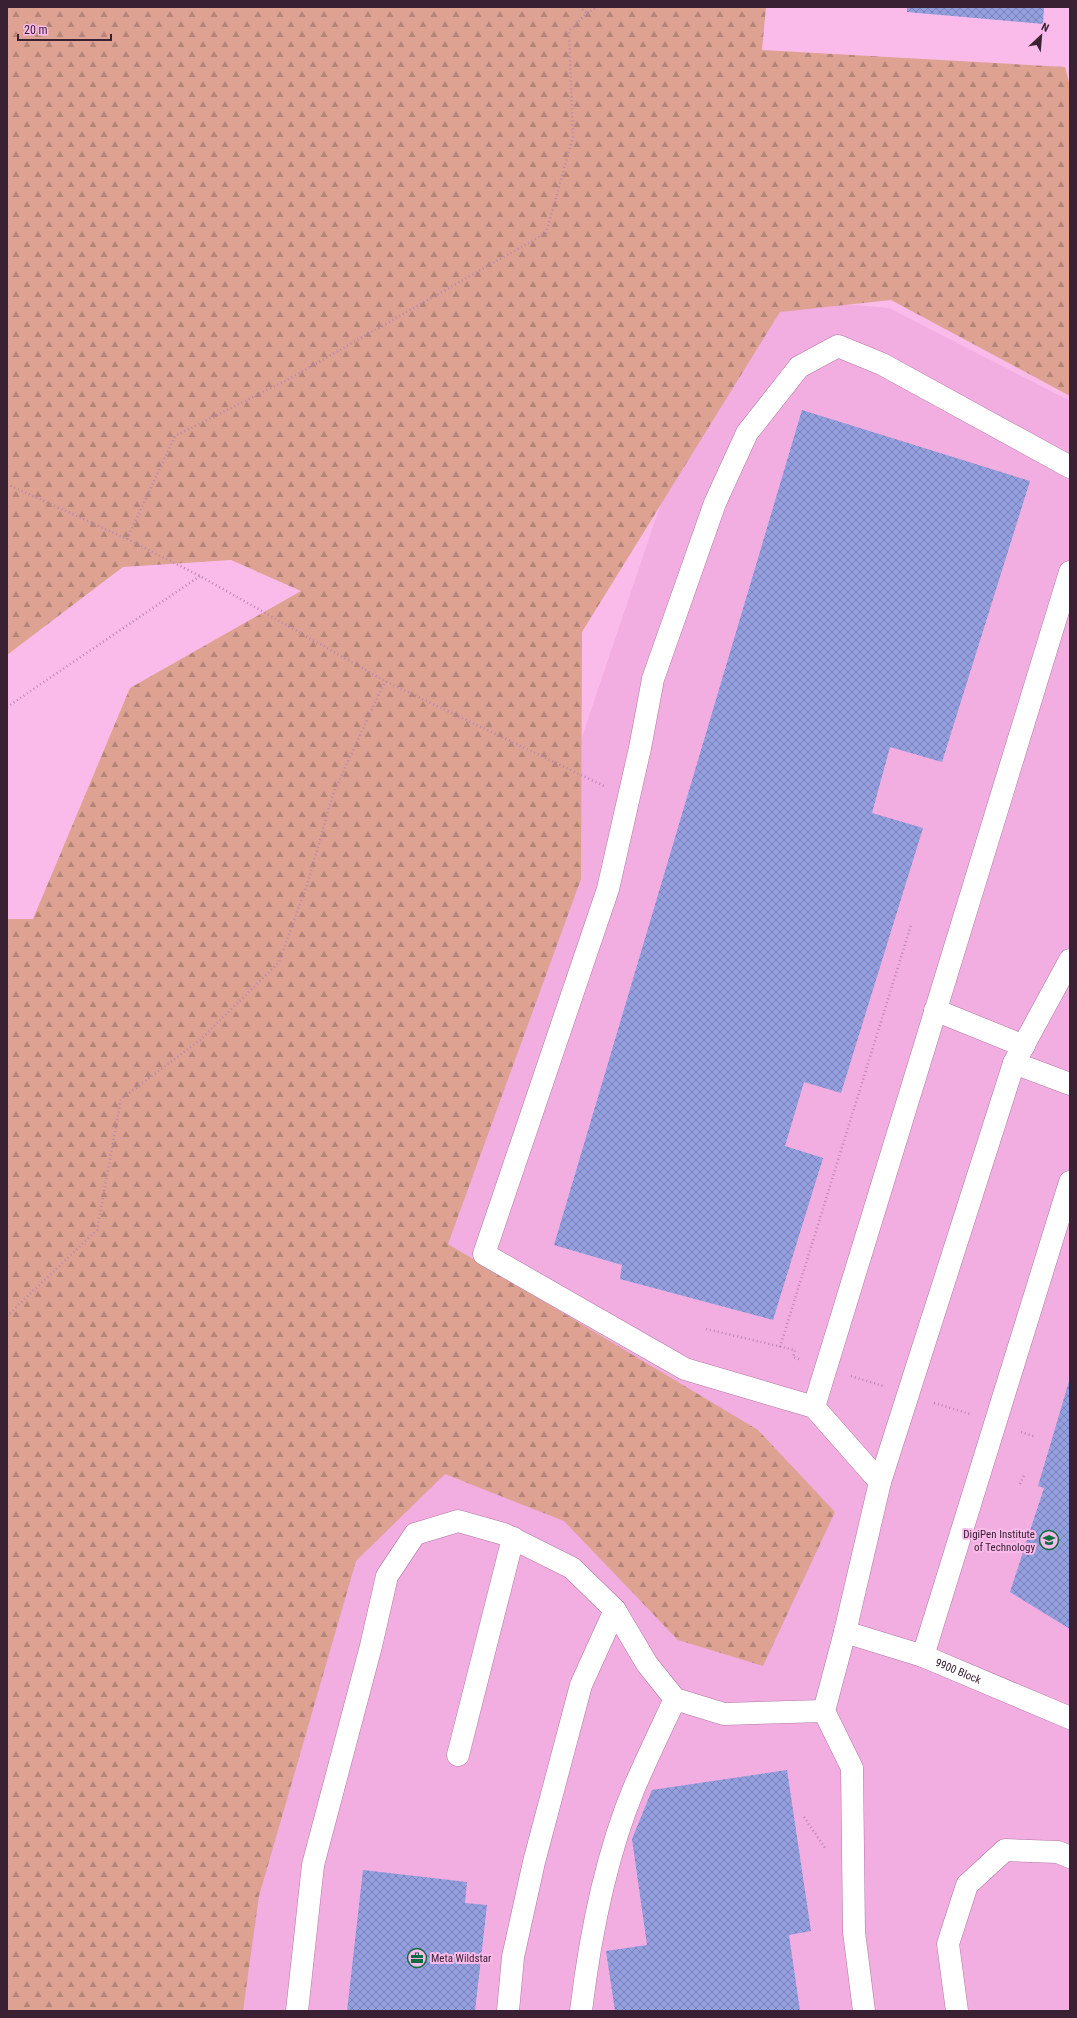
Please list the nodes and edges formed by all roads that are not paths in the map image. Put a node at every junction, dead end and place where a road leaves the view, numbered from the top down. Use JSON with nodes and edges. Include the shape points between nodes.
{"nodes":[{"id":1,"x":1070,"y":467,"type":"edge"},
{"id":2,"x":1070,"y":572,"type":"edge"},
{"id":3,"x":1070,"y":960,"type":"edge"},
{"id":4,"x":935,"y":1010,"type":"junction"},
{"id":5,"x":1019,"y":1055,"type":"junction"},
{"id":6,"x":1070,"y":1084,"type":"edge"},
{"id":7,"x":1070,"y":1182,"type":"edge"},
{"id":8,"x":814,"y":1407,"type":"junction"},
{"id":9,"x":880,"y":1482,"type":"junction"},
{"id":10,"x":513,"y":1538,"type":"junction"},
{"id":11,"x":615,"y":1610,"type":"junction"},
{"id":12,"x":845,"y":1632,"type":"junction"},
{"id":13,"x":923,"y":1656,"type":"junction"},
{"id":14,"x":675,"y":1699,"type":"junction"},
{"id":15,"x":824,"y":1711,"type":"junction"},
{"id":16,"x":1070,"y":1718,"type":"edge"},
{"id":17,"x":458,"y":1755,"type":"dead end"},
{"id":18,"x":1070,"y":1857,"type":"edge"},
{"id":19,"x":297,"y":2011,"type":"edge"},
{"id":20,"x":508,"y":2011,"type":"edge"},
{"id":21,"x":581,"y":2011,"type":"edge"},
{"id":22,"x":864,"y":2011,"type":"edge"},
{"id":23,"x":958,"y":2011,"type":"edge"}],
"edges":[{"from":1,"to":8,"type":"lane","via":[[882,364],[838,346],[799,367],[747,433],[715,503],[653,679],[608,889],[484,1254],[685,1370]]},
{"from":2,"to":4,"type":"lane"},
{"from":3,"to":5,"type":"lane"},
{"from":4,"to":5,"type":"lane"},
{"from":4,"to":8,"type":"lane"},
{"from":5,"to":6,"type":"lane"},
{"from":5,"to":9,"type":"lane"},
{"from":7,"to":13,"type":"lane"},
{"from":8,"to":9,"type":"lane"},
{"from":9,"to":12,"type":"lane"},
{"from":10,"to":11,"type":"lane","via":[[572,1568]]},
{"from":10,"to":17,"type":"lane"},
{"from":10,"to":19,"type":"lane","via":[[458,1521],[415,1534],[387,1576],[312,1865]]},
{"from":11,"to":14,"type":"lane","via":[[647,1664]]},
{"from":11,"to":20,"type":"lane","via":[[579,1692],[534,1862],[513,1957]]},
{"from":12,"to":13,"type":"lane","name":"9900 Block"},
{"from":12,"to":15,"type":"lane"},
{"from":13,"to":16,"type":"lane","name":"9900 Block"},
{"from":14,"to":15,"type":"lane","via":[[724,1714]]},
{"from":14,"to":21,"type":"lane","via":[[634,1788],[609,1863],[587,1961]]},
{"from":15,"to":22,"type":"lane","via":[[852,1768],[854,1932]]},
{"from":18,"to":23,"type":"lane","via":[[1058,1852],[1004,1850],[967,1885],[948,1944]]}]}
